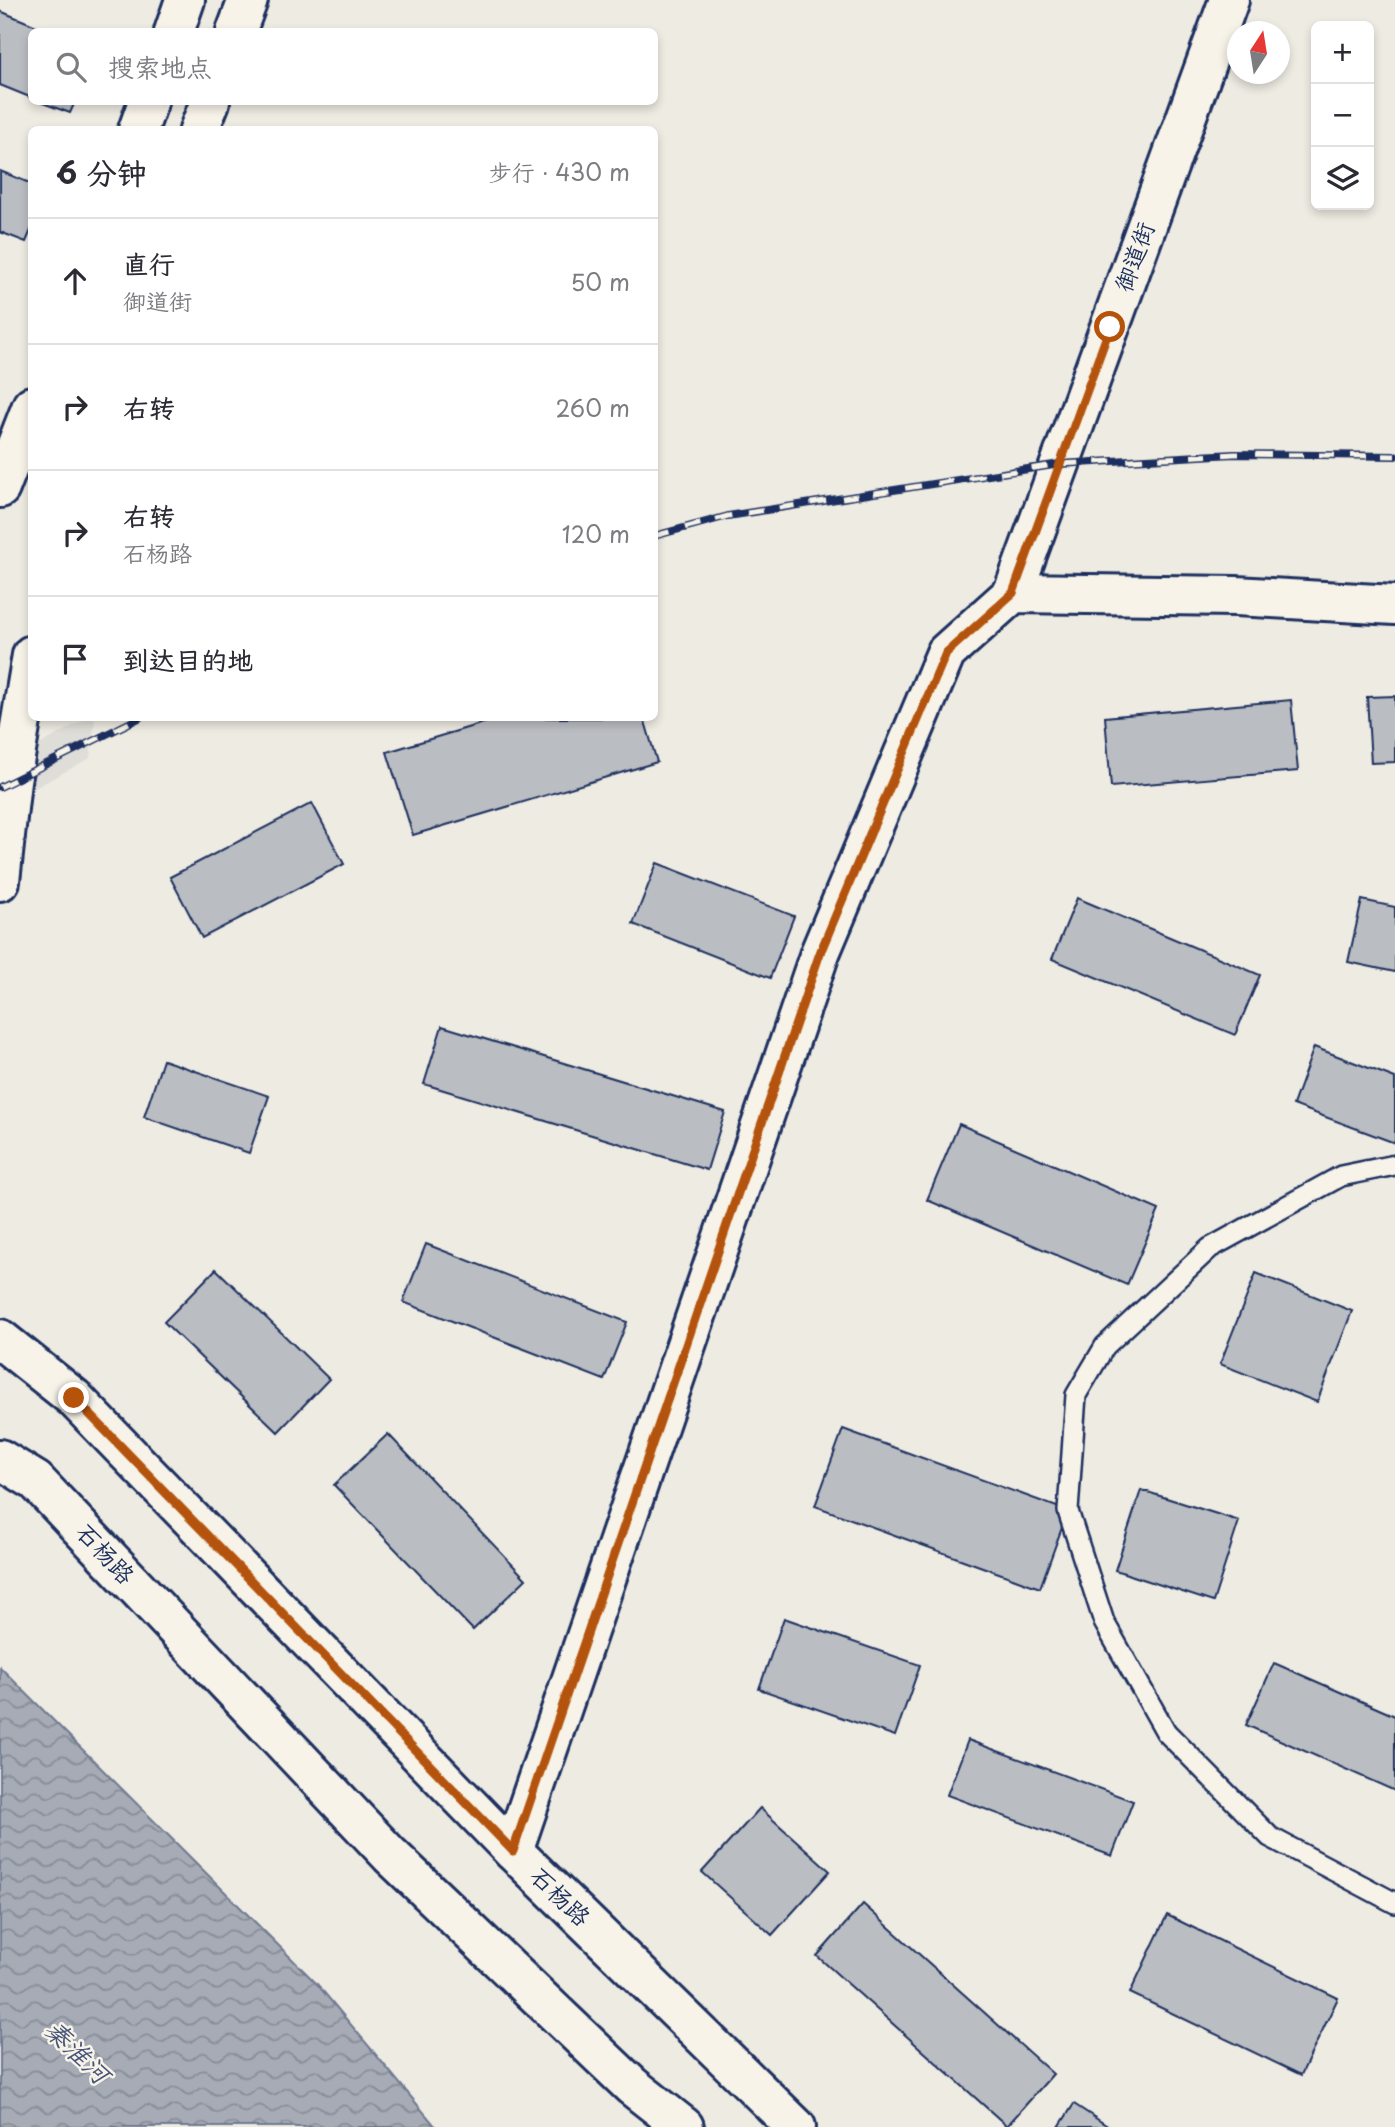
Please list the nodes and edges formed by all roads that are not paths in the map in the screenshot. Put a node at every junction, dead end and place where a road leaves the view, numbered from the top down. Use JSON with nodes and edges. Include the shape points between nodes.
{"nodes":[{"id":1,"x":185,"y":0,"type":"edge"},
{"id":2,"x":248,"y":0,"type":"edge"},
{"id":3,"x":1229,"y":0,"type":"edge"},
{"id":4,"x":175,"y":28,"type":"edge"},
{"id":5,"x":238,"y":28,"type":"edge"},
{"id":6,"x":147,"y":105,"type":"edge"},
{"id":7,"x":208,"y":105,"type":"edge"},
{"id":8,"x":139,"y":126,"type":"edge"},
{"id":9,"x":200,"y":126,"type":"edge"},
{"id":10,"x":28,"y":416,"type":"edge"},
{"id":11,"x":0,"y":488,"type":"edge"},
{"id":12,"x":1013,"y":593,"type":"junction"},
{"id":13,"x":1395,"y":605,"type":"edge"},
{"id":14,"x":28,"y":679,"type":"edge"},
{"id":15,"x":0,"y":881,"type":"edge"},
{"id":16,"x":1395,"y":1165,"type":"edge"},
{"id":17,"x":0,"y":1339,"type":"edge"},
{"id":18,"x":0,"y":1459,"type":"edge"},
{"id":19,"x":513,"y":1851,"type":"junction"},
{"id":20,"x":1395,"y":1903,"type":"edge"},
{"id":21,"x":684,"y":2127,"type":"edge"},
{"id":22,"x":796,"y":2127,"type":"edge"}],
"edges":[{"from":1,"to":4,"type":"main road"},
{"from":2,"to":5,"type":"main road"},
{"from":3,"to":12,"type":"main road","name":"御道街"},
{"from":6,"to":8,"type":"main road"},
{"from":7,"to":9,"type":"main road"},
{"from":10,"to":11,"type":"main road"},
{"from":12,"to":13,"type":"main road","via":[[1236,596]]},
{"from":12,"to":19,"type":"main road","via":[[946,653],[820,953]]},
{"from":14,"to":15,"type":"main road"},
{"from":16,"to":20,"type":"lane","via":[[1340,1176],[1210,1248],[1105,1346],[1076,1395],[1068,1511],[1104,1622],[1166,1732],[1270,1837]]},
{"from":17,"to":19,"type":"main road","name":"石杨路","via":[[74,1398]]},
{"from":18,"to":21,"type":"main road","name":"石杨路","via":[[36,1481],[390,1855],[632,2086]]},
{"from":19,"to":22,"type":"main road","name":"石杨路"}]}
